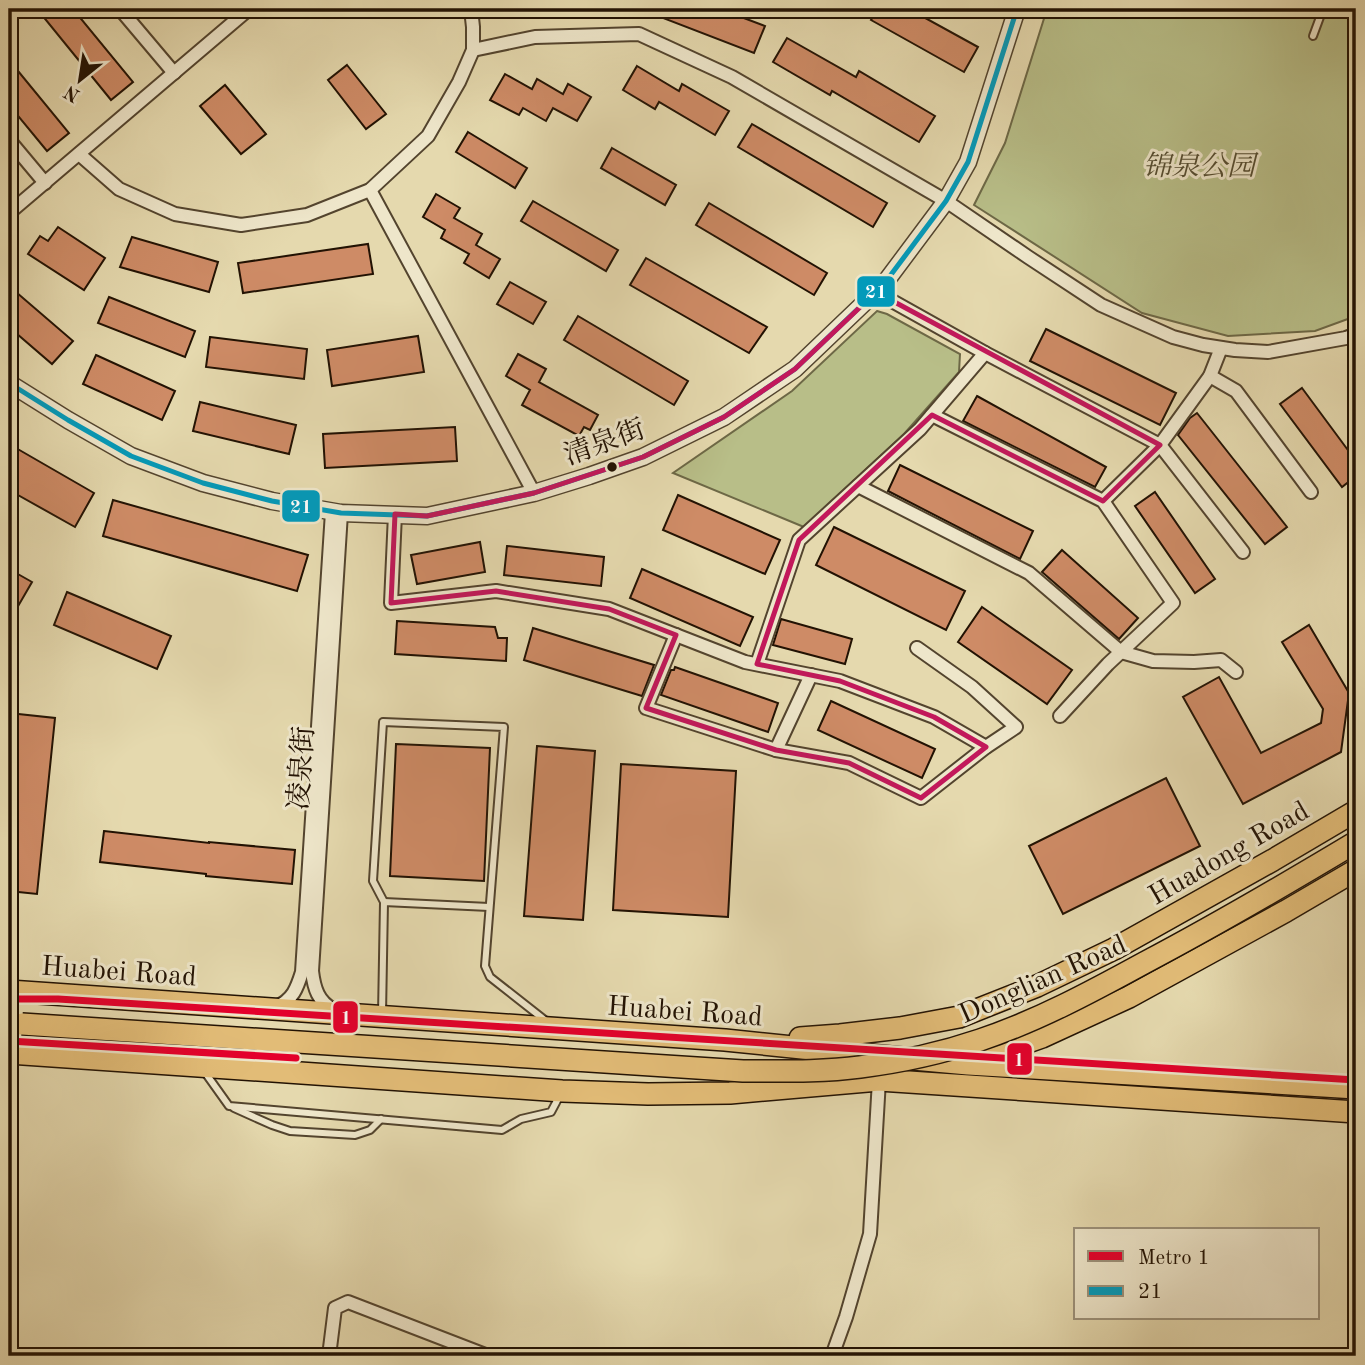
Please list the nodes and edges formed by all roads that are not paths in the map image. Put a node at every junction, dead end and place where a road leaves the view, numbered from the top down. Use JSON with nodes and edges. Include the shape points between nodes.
{"nodes":[{"id":1,"x":120,"y":9,"type":"edge"},
{"id":2,"x":249,"y":9,"type":"edge"},
{"id":3,"x":471,"y":9,"type":"edge"},
{"id":4,"x":1017,"y":9,"type":"edge"},
{"id":5,"x":1323,"y":9,"type":"edge"},
{"id":6,"x":1313,"y":36,"type":"dead end"},
{"id":7,"x":472,"y":50,"type":"junction"},
{"id":8,"x":174,"y":73,"type":"junction"},
{"id":9,"x":9,"y":140,"type":"edge"},
{"id":10,"x":79,"y":154,"type":"junction"},
{"id":11,"x":45,"y":183,"type":"junction"},
{"id":12,"x":370,"y":190,"type":"junction"},
{"id":13,"x":946,"y":201,"type":"junction"},
{"id":14,"x":9,"y":213,"type":"edge"},
{"id":15,"x":876,"y":292,"type":"junction"},
{"id":16,"x":1356,"y":334,"type":"edge"},
{"id":17,"x":1220,"y":348,"type":"junction"},
{"id":18,"x":985,"y":353,"type":"junction"},
{"id":19,"x":1210,"y":376,"type":"junction"},
{"id":20,"x":9,"y":383,"type":"edge"},
{"id":21,"x":932,"y":415,"type":"junction"},
{"id":22,"x":1160,"y":445,"type":"junction"},
{"id":23,"x":858,"y":486,"type":"junction"},
{"id":24,"x":534,"y":492,"type":"junction"},
{"id":25,"x":1311,"y":492,"type":"dead end"},
{"id":26,"x":1103,"y":502,"type":"junction"},
{"id":27,"x":336,"y":512,"type":"junction"},
{"id":28,"x":396,"y":514,"type":"junction"},
{"id":29,"x":1242,"y":552,"type":"dead end"},
{"id":30,"x":676,"y":635,"type":"junction"},
{"id":31,"x":917,"y":648,"type":"dead end"},
{"id":32,"x":1121,"y":652,"type":"junction"},
{"id":33,"x":757,"y":664,"type":"junction"},
{"id":34,"x":1236,"y":672,"type":"dead end"},
{"id":35,"x":811,"y":675,"type":"junction"},
{"id":36,"x":1060,"y":716,"type":"dead end"},
{"id":37,"x":986,"y":747,"type":"junction"},
{"id":38,"x":776,"y":750,"type":"junction"},
{"id":39,"x":1356,"y":811,"type":"edge"},
{"id":40,"x":1356,"y":842,"type":"edge"},
{"id":41,"x":1356,"y":870,"type":"edge"},
{"id":42,"x":384,"y":902,"type":"junction"},
{"id":43,"x":489,"y":907,"type":"junction"},
{"id":44,"x":9,"y":991,"type":"edge"},
{"id":45,"x":272,"y":1009,"type":"junction"},
{"id":46,"x":340,"y":1014,"type":"junction"},
{"id":47,"x":382,"y":1016,"type":"junction"},
{"id":48,"x":15,"y":1023,"type":"edge"},
{"id":49,"x":556,"y":1028,"type":"junction"},
{"id":50,"x":725,"y":1040,"type":"junction"},
{"id":51,"x":9,"y":1053,"type":"edge"},
{"id":52,"x":968,"y":1064,"type":"junction"},
{"id":53,"x":201,"y":1066,"type":"junction"},
{"id":54,"x":879,"y":1080,"type":"junction"},
{"id":55,"x":1356,"y":1088,"type":"edge"},
{"id":56,"x":562,"y":1091,"type":"junction"},
{"id":57,"x":229,"y":1106,"type":"junction"},
{"id":58,"x":1356,"y":1112,"type":"edge"},
{"id":59,"x":381,"y":1119,"type":"junction"},
{"id":60,"x":329,"y":1356,"type":"edge"},
{"id":61,"x":488,"y":1356,"type":"edge"},
{"id":62,"x":832,"y":1356,"type":"edge"}],
"edges":[{"from":1,"to":8,"type":"street"},
{"from":2,"to":8,"type":"street"},
{"from":3,"to":7,"type":"street"},
{"from":4,"to":13,"type":"street","name":"清泉街","via":[[968,162]]},
{"from":5,"to":6,"type":"lane"},
{"from":7,"to":12,"type":"street","via":[[429,136]]},
{"from":7,"to":13,"type":"street","via":[[535,37],[639,34],[732,77]]},
{"from":8,"to":10,"type":"street"},
{"from":9,"to":11,"type":"street"},
{"from":10,"to":11,"type":"street"},
{"from":10,"to":12,"type":"street","via":[[118,189],[175,214],[241,225],[307,215]]},
{"from":11,"to":14,"type":"street"},
{"from":12,"to":24,"type":"street"},
{"from":13,"to":15,"type":"street","name":"清泉街"},
{"from":13,"to":17,"type":"street","via":[[1101,305],[1173,337]]},
{"from":15,"to":18,"type":"street"},
{"from":15,"to":24,"type":"street","name":"清泉街","via":[[795,369],[724,417],[643,457]]},
{"from":16,"to":17,"type":"street","via":[[1268,352]]},
{"from":17,"to":19,"type":"street"},
{"from":18,"to":21,"type":"street"},
{"from":18,"to":22,"type":"street"},
{"from":19,"to":22,"type":"street"},
{"from":19,"to":25,"type":"street","via":[[1236,391]]},
{"from":20,"to":27,"type":"street","name":"清泉街","via":[[131,456],[203,483]]},
{"from":21,"to":23,"type":"street"},
{"from":21,"to":26,"type":"street"},
{"from":22,"to":26,"type":"street"},
{"from":22,"to":29,"type":"street"},
{"from":23,"to":32,"type":"street","via":[[1029,573]]},
{"from":23,"to":33,"type":"street","via":[[799,540]]},
{"from":24,"to":28,"type":"street","name":"清泉街","via":[[427,516]]},
{"from":26,"to":32,"type":"street","via":[[1173,603]]},
{"from":27,"to":28,"type":"street","name":"清泉街"},
{"from":27,"to":45,"type":"street","name":"凌泉街","via":[[302,972],[293,996]]},
{"from":27,"to":46,"type":"street","name":"凌泉街","via":[[312,971],[318,997]]},
{"from":28,"to":30,"type":"street","via":[[391,603],[496,591],[609,609]]},
{"from":30,"to":33,"type":"street"},
{"from":30,"to":38,"type":"street","via":[[646,708]]},
{"from":31,"to":37,"type":"street","via":[[972,687],[1016,727]]},
{"from":32,"to":34,"type":"street","via":[[1153,661],[1222,660]]},
{"from":32,"to":36,"type":"street"},
{"from":33,"to":35,"type":"street"},
{"from":35,"to":37,"type":"street","via":[[840,681],[934,717]]},
{"from":35,"to":38,"type":"street"},
{"from":37,"to":38,"type":"street","via":[[921,798],[849,763]]},
{"from":39,"to":50,"type":"highway","name":"Huadong Road","via":[[1114,948],[959,1017],[840,1035]]},
{"from":40,"to":48,"type":"highway","name":"Donglian Road","bridge":true,"via":[[1069,1002],[980,1040],[860,1067],[743,1071]]},
{"from":41,"to":52,"type":"highway","via":[[1129,997],[1042,1037]]},
{"from":42,"to":43,"type":"lane"},
{"from":42,"to":43,"type":"lane","via":[[373,881],[383,722],[504,727]]},
{"from":42,"to":47,"type":"lane"},
{"from":43,"to":49,"type":"lane","via":[[485,966],[490,977]]},
{"from":44,"to":45,"type":"highway","name":"Huabei Road"},
{"from":45,"to":46,"type":"highway","name":"Huabei Road"},
{"from":46,"to":47,"type":"highway","name":"Huabei Road"},
{"from":47,"to":49,"type":"highway","name":"Huabei Road"},
{"from":49,"to":50,"type":"highway","name":"Huabei Road"},
{"from":50,"to":52,"type":"highway","name":"Huabei Road"},
{"from":51,"to":53,"type":"highway"},
{"from":52,"to":55,"type":"highway","name":"Huabei Road"},
{"from":53,"to":56,"type":"highway"},
{"from":53,"to":57,"type":"lane"},
{"from":54,"to":56,"type":"highway","via":[[730,1093]]},
{"from":54,"to":58,"type":"highway"},
{"from":54,"to":62,"type":"street","via":[[870,1234]]},
{"from":56,"to":59,"type":"lane","via":[[551,1112],[521,1119],[502,1130]]},
{"from":57,"to":59,"type":"lane"},
{"from":57,"to":59,"type":"lane","via":[[290,1131],[355,1135]]},
{"from":60,"to":61,"type":"street","via":[[335,1307],[348,1302]]}]}
